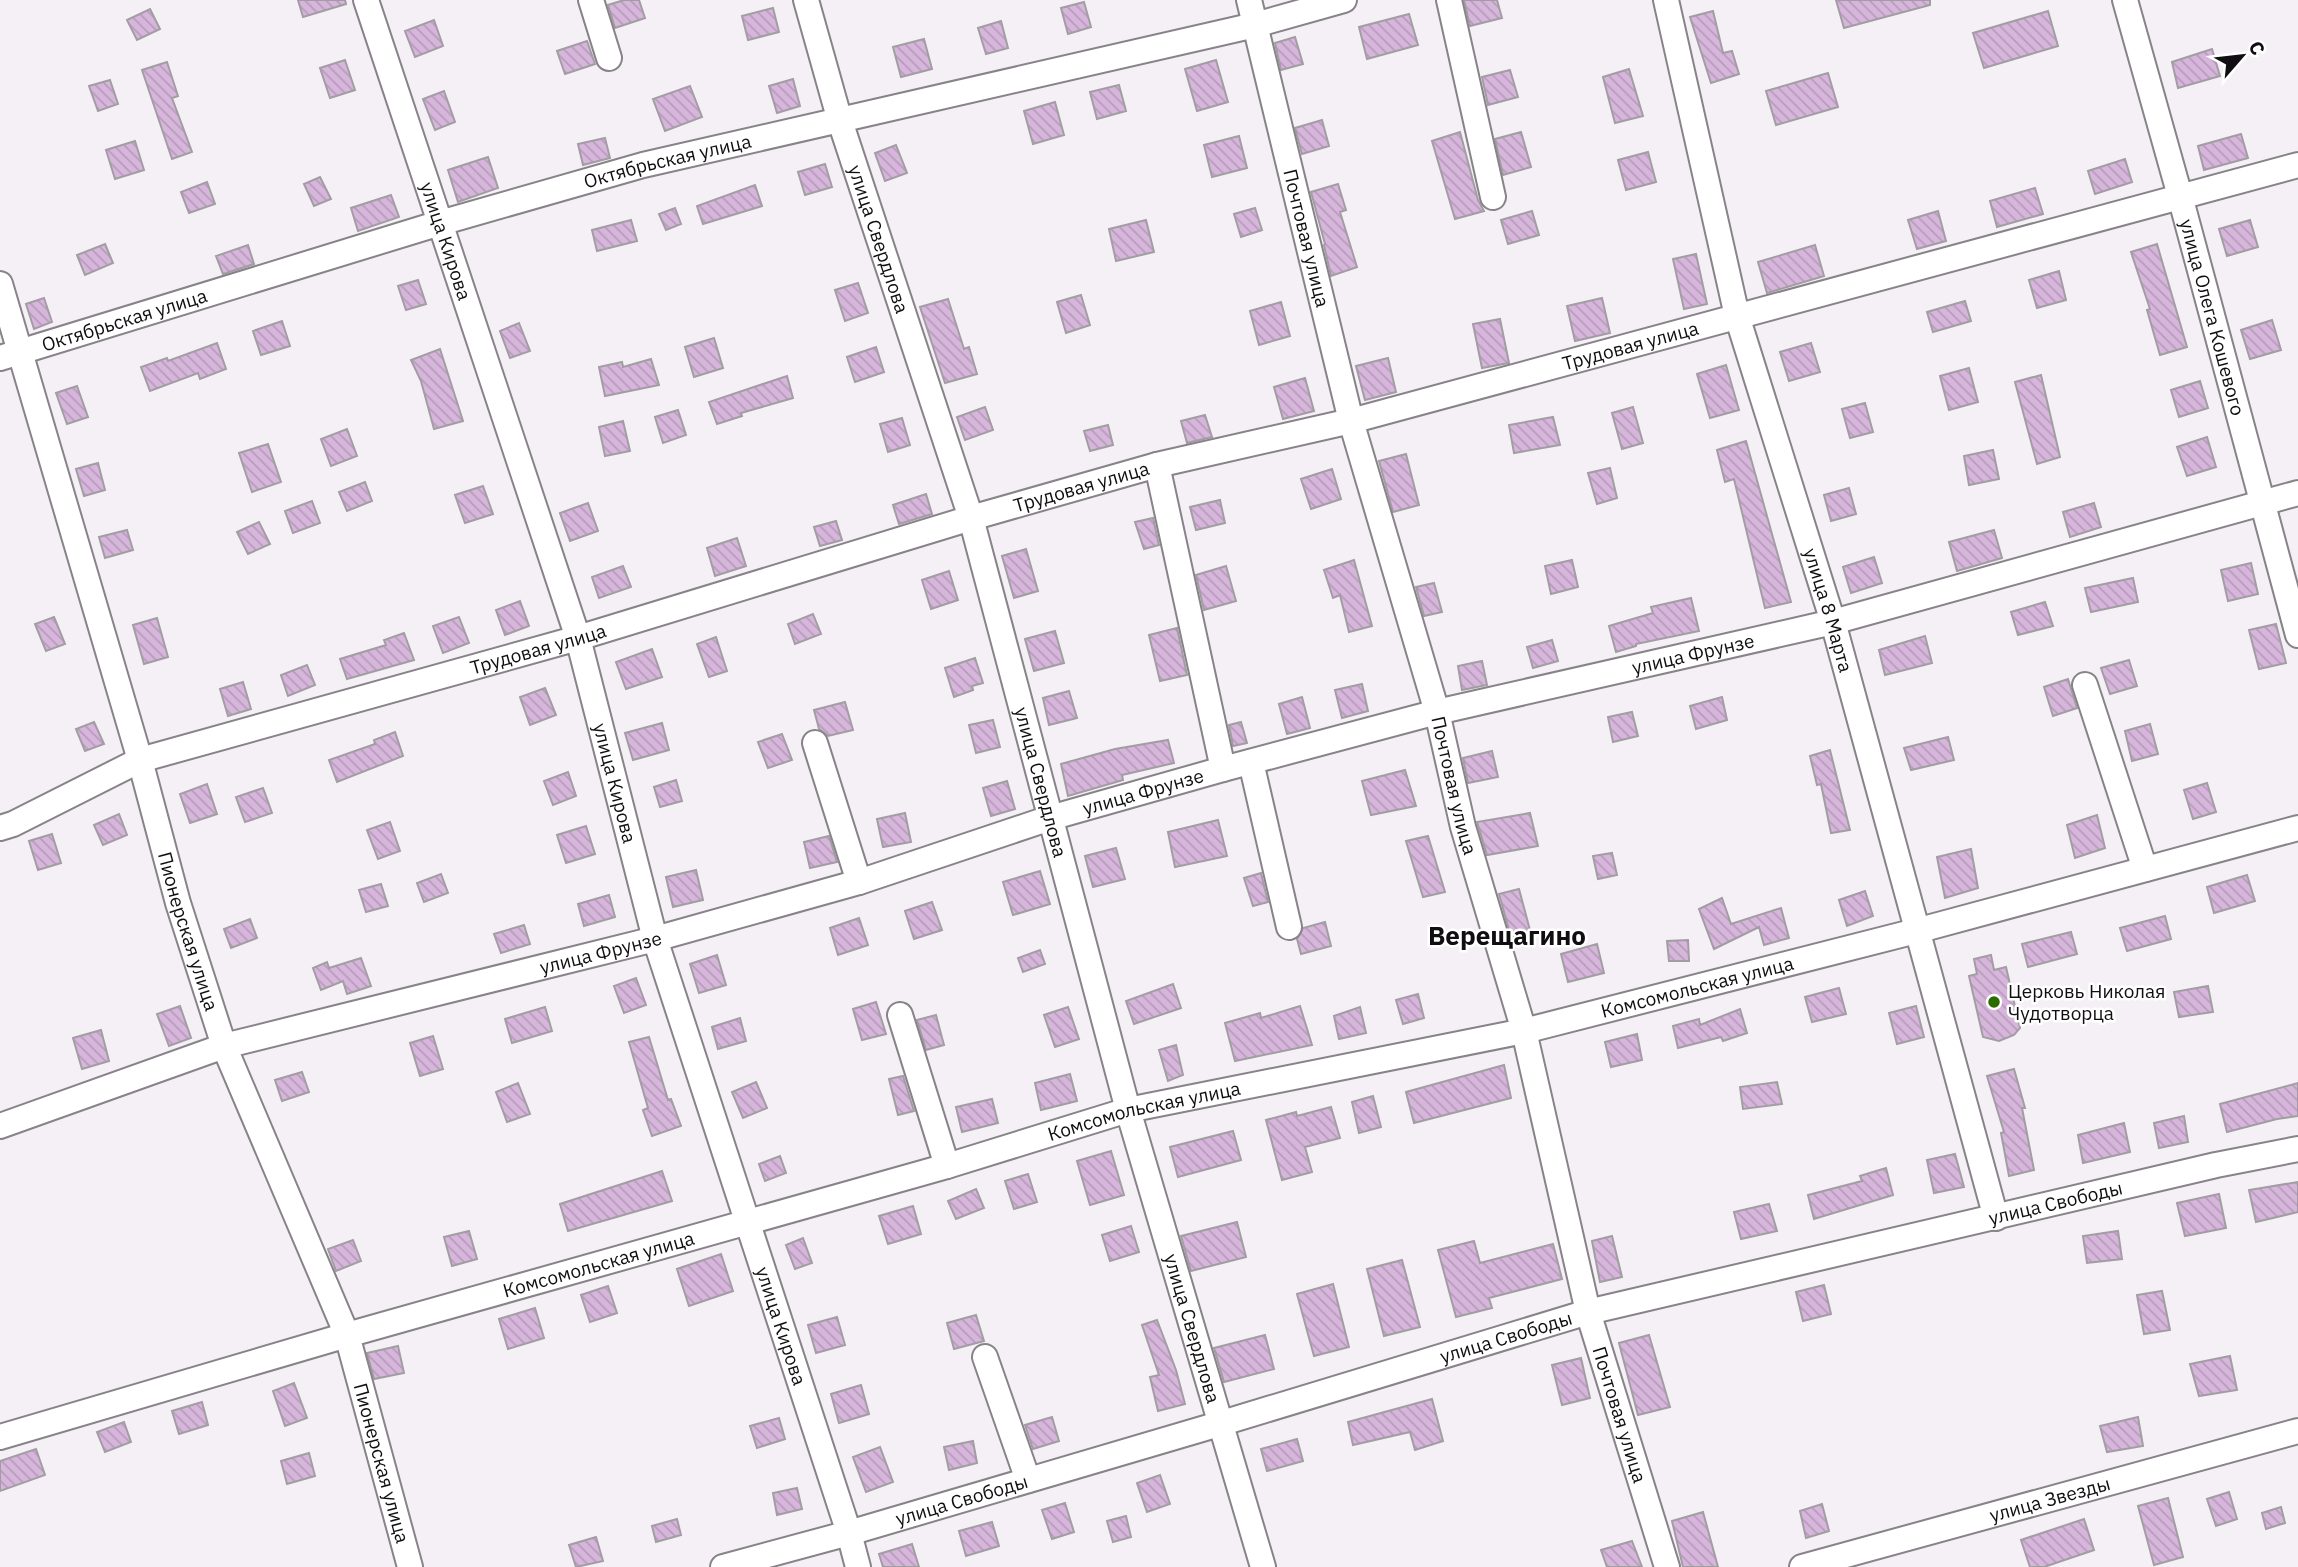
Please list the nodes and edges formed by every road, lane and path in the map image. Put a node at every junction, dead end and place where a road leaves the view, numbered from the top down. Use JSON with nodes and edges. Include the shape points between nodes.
{"nodes":[{"id":1,"x":366,"y":0,"type":"edge"},
{"id":2,"x":590,"y":0,"type":"edge"},
{"id":3,"x":806,"y":0,"type":"edge"},
{"id":4,"x":1249,"y":0,"type":"edge"},
{"id":5,"x":1344,"y":0,"type":"edge"},
{"id":6,"x":1449,"y":0,"type":"edge"},
{"id":7,"x":1666,"y":0,"type":"edge"},
{"id":8,"x":2125,"y":0,"type":"edge"},
{"id":9,"x":1255,"y":25,"type":"junction"},
{"id":10,"x":609,"y":58,"type":"dead end"},
{"id":11,"x":840,"y":121,"type":"junction"},
{"id":12,"x":2298,"y":165,"type":"edge"},
{"id":13,"x":2180,"y":196,"type":"junction"},
{"id":14,"x":1493,"y":197,"type":"dead end"},
{"id":15,"x":440,"y":223,"type":"junction"},
{"id":16,"x":0,"y":284,"type":"edge"},
{"id":17,"x":1737,"y":316,"type":"junction"},
{"id":18,"x":9,"y":355,"type":"edge"},
{"id":19,"x":1351,"y":421,"type":"junction"},
{"id":20,"x":1157,"y":465,"type":"junction"},
{"id":21,"x":2298,"y":493,"type":"edge"},
{"id":22,"x":2261,"y":503,"type":"junction"},
{"id":23,"x":971,"y":517,"type":"junction"},
{"id":24,"x":1833,"y":622,"type":"junction"},
{"id":25,"x":2298,"y":635,"type":"edge"},
{"id":26,"x":578,"y":638,"type":"junction"},
{"id":27,"x":2085,"y":685,"type":"dead end"},
{"id":28,"x":1437,"y":712,"type":"junction"},
{"id":29,"x":815,"y":743,"type":"dead end"},
{"id":30,"x":140,"y":760,"type":"junction"},
{"id":31,"x":1251,"y":762,"type":"junction"},
{"id":32,"x":1223,"y":769,"type":"junction"},
{"id":33,"x":1050,"y":818,"type":"junction"},
{"id":34,"x":0,"y":828,"type":"edge"},
{"id":35,"x":2298,"y":828,"type":"edge"},
{"id":36,"x":2145,"y":869,"type":"junction"},
{"id":37,"x":859,"y":882,"type":"junction"},
{"id":38,"x":1289,"y":927,"type":"dead end"},
{"id":39,"x":1916,"y":931,"type":"junction"},
{"id":40,"x":655,"y":939,"type":"junction"},
{"id":41,"x":900,"y":1015,"type":"dead end"},
{"id":42,"x":1524,"y":1031,"type":"junction"},
{"id":43,"x":224,"y":1046,"type":"junction"},
{"id":44,"x":1128,"y":1110,"type":"junction"},
{"id":45,"x":0,"y":1126,"type":"edge"},
{"id":46,"x":2298,"y":1149,"type":"edge"},
{"id":47,"x":947,"y":1166,"type":"junction"},
{"id":48,"x":1996,"y":1218,"type":"junction"},
{"id":49,"x":748,"y":1220,"type":"junction"},
{"id":50,"x":1588,"y":1312,"type":"junction"},
{"id":51,"x":347,"y":1335,"type":"junction"},
{"id":52,"x":985,"y":1357,"type":"dead end"},
{"id":53,"x":1220,"y":1424,"type":"junction"},
{"id":54,"x":2298,"y":1431,"type":"edge"},
{"id":55,"x":0,"y":1437,"type":"edge"},
{"id":56,"x":1028,"y":1480,"type":"junction"},
{"id":57,"x":849,"y":1533,"type":"junction"},
{"id":58,"x":410,"y":1567,"type":"edge"},
{"id":59,"x":723,"y":1567,"type":"edge"},
{"id":60,"x":858,"y":1567,"type":"edge"},
{"id":61,"x":1263,"y":1567,"type":"edge"},
{"id":62,"x":1667,"y":1567,"type":"edge"},
{"id":63,"x":1802,"y":1567,"type":"edge"}],
"edges":[{"from":1,"to":15,"type":"street","name":"улица Кирова"},
{"from":2,"to":10,"type":"street"},
{"from":3,"to":11,"type":"street","name":"улица Свердлова"},
{"from":4,"to":9,"type":"street","name":"Почтовая улица"},
{"from":5,"to":9,"type":"street","name":"Октябрьская улица"},
{"from":6,"to":14,"type":"street"},
{"from":7,"to":17,"type":"street","name":"улица 8 Марта"},
{"from":8,"to":13,"type":"street","name":"улица Олега Кошевого"},
{"from":9,"to":11,"type":"street","name":"Октябрьская улица"},
{"from":9,"to":19,"type":"street","name":"Почтовая улица"},
{"from":11,"to":15,"type":"street","name":"Октябрьская улица","via":[[643,165]]},
{"from":11,"to":23,"type":"street","name":"улица Свердлова"},
{"from":12,"to":13,"type":"street","name":"Трудовая улица"},
{"from":13,"to":17,"type":"street","name":"Трудовая улица"},
{"from":13,"to":22,"type":"street","name":"улица Олега Кошевого"},
{"from":15,"to":18,"type":"street","name":"Октябрьская улица"},
{"from":15,"to":26,"type":"street","name":"улица Кирова"},
{"from":16,"to":18,"type":"street","name":"Пионерская улица"},
{"from":17,"to":19,"type":"street","name":"Трудовая улица"},
{"from":17,"to":24,"type":"street","name":"улица 8 Марта"},
{"from":18,"to":30,"type":"street","name":"Пионерская улица"},
{"from":19,"to":20,"type":"street","name":"Трудовая улица"},
{"from":19,"to":28,"type":"street","name":"Почтовая улица"},
{"from":20,"to":23,"type":"street","name":"Трудовая улица"},
{"from":20,"to":32,"type":"street"},
{"from":21,"to":22,"type":"street","name":"улица Фрунзе"},
{"from":22,"to":24,"type":"street","name":"улица Фрунзе"},
{"from":22,"to":25,"type":"street","name":"улица Олега Кошевого"},
{"from":23,"to":26,"type":"street","name":"Трудовая улица"},
{"from":23,"to":33,"type":"street","name":"улица Свердлова"},
{"from":24,"to":28,"type":"street","name":"улица Фрунзе"},
{"from":24,"to":39,"type":"street","name":"улица 8 Марта"},
{"from":26,"to":30,"type":"street","name":"Трудовая улица"},
{"from":26,"to":40,"type":"street","name":"улица Кирова"},
{"from":27,"to":36,"type":"street"},
{"from":28,"to":31,"type":"street","name":"улица Фрунзе"},
{"from":28,"to":42,"type":"street","name":"Почтовая улица","via":[[1463,827]]},
{"from":29,"to":37,"type":"street"},
{"from":30,"to":34,"type":"street","name":"Трудовая улица"},
{"from":30,"to":43,"type":"street","name":"Пионерская улица","via":[[178,903]]},
{"from":31,"to":32,"type":"street","name":"улица Фрунзе"},
{"from":31,"to":38,"type":"street"},
{"from":32,"to":33,"type":"street","name":"улица Фрунзе"},
{"from":33,"to":37,"type":"street","name":"улица Фрунзе"},
{"from":33,"to":44,"type":"street","name":"улица Свердлова"},
{"from":35,"to":36,"type":"street","name":"Комсомольская улица"},
{"from":36,"to":39,"type":"street","name":"Комсомольская улица"},
{"from":37,"to":40,"type":"street","name":"улица Фрунзе"},
{"from":39,"to":42,"type":"street","name":"Комсомольская улица"},
{"from":39,"to":48,"type":"street","name":"улица 8 Марта"},
{"from":40,"to":43,"type":"street","name":"улица Фрунзе"},
{"from":40,"to":49,"type":"street","name":"улица Кирова"},
{"from":41,"to":47,"type":"street"},
{"from":42,"to":44,"type":"street","name":"Комсомольская улица"},
{"from":42,"to":50,"type":"street","name":"Почтовая улица"},
{"from":43,"to":45,"type":"street","name":"улица Фрунзе"},
{"from":43,"to":51,"type":"street","name":"Пионерская улица"},
{"from":44,"to":47,"type":"street","name":"Комсомольская улица"},
{"from":44,"to":53,"type":"street","name":"улица Свердлова"},
{"from":46,"to":48,"type":"street","name":"улица Свободы"},
{"from":47,"to":49,"type":"street","name":"Комсомольская улица"},
{"from":48,"to":50,"type":"street","name":"улица Свободы"},
{"from":49,"to":51,"type":"street","name":"Комсомольская улица"},
{"from":49,"to":57,"type":"street","name":"улица Кирова"},
{"from":50,"to":53,"type":"street","name":"улица Свободы"},
{"from":50,"to":62,"type":"street","name":"Почтовая улица"},
{"from":51,"to":55,"type":"street","name":"Комсомольская улица"},
{"from":51,"to":58,"type":"street","name":"Пионерская улица"},
{"from":52,"to":56,"type":"street"},
{"from":53,"to":56,"type":"street","name":"улица Свободы"},
{"from":53,"to":61,"type":"street","name":"улица Свердлова"},
{"from":54,"to":63,"type":"street","name":"улица Звезды"},
{"from":56,"to":57,"type":"street","name":"улица Свободы"},
{"from":57,"to":59,"type":"street","name":"улица Свободы"},
{"from":57,"to":60,"type":"street","name":"улица Кирова"}]}
